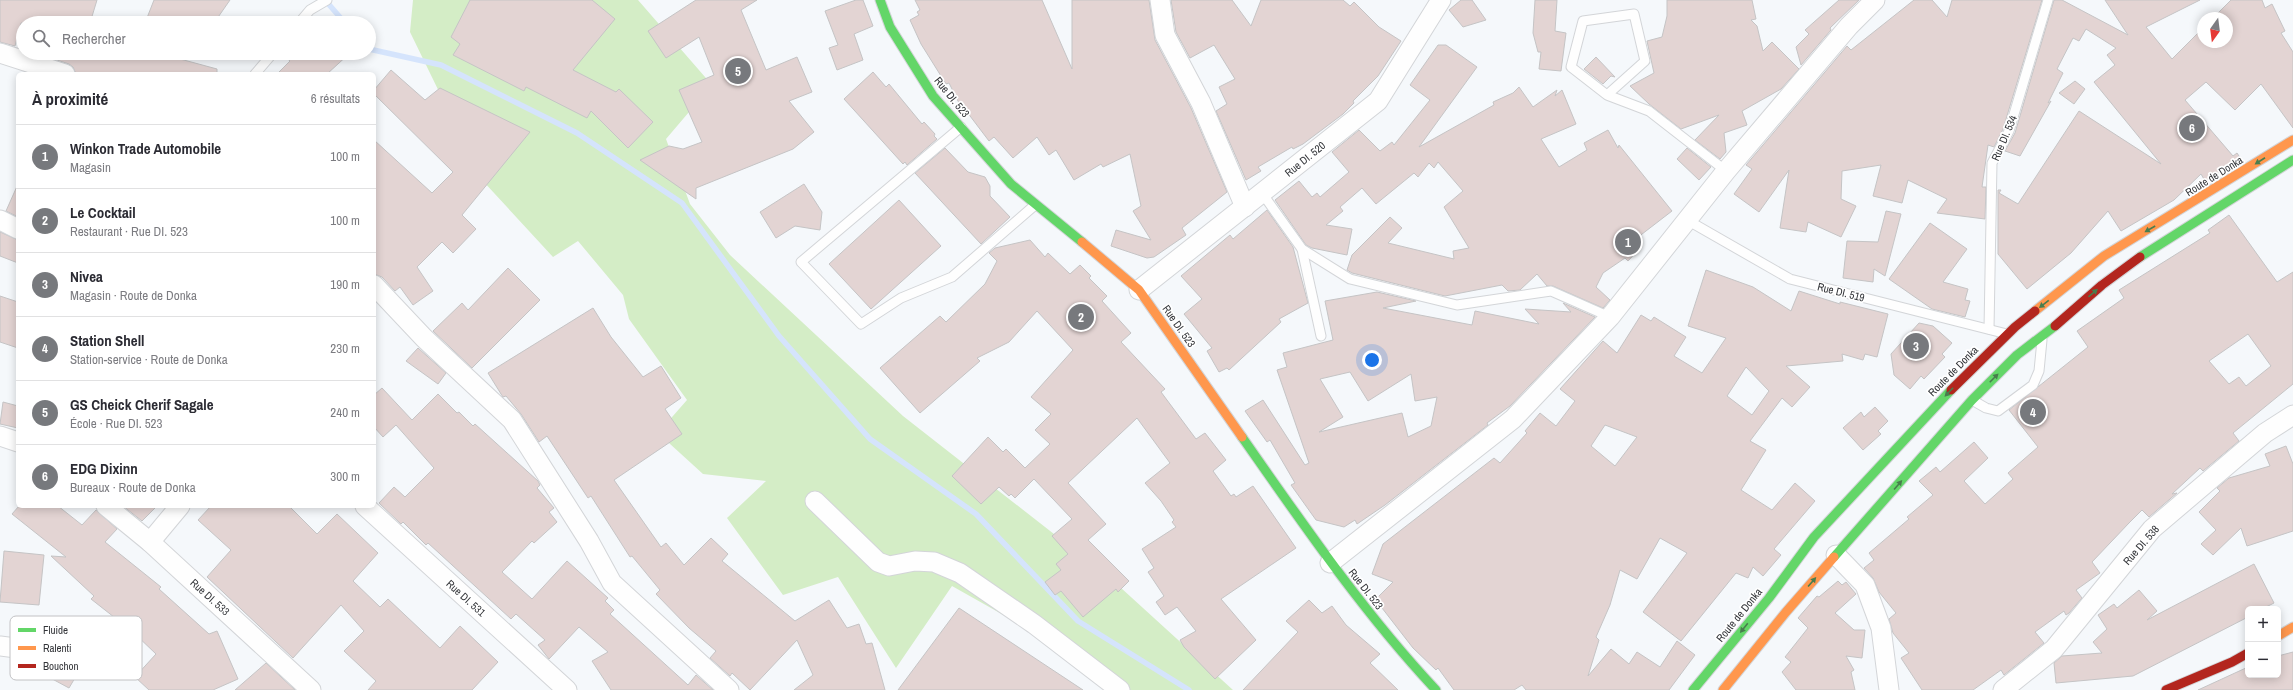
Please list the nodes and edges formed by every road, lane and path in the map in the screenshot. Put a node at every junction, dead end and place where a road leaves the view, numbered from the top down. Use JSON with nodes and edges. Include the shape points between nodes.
{"nodes":[{"id":1,"x":327,"y":0,"type":"edge"},
{"id":2,"x":880,"y":0,"type":"edge"},
{"id":3,"x":1160,"y":0,"type":"edge"},
{"id":4,"x":1441,"y":0,"type":"edge"},
{"id":5,"x":1875,"y":0,"type":"edge"},
{"id":6,"x":2048,"y":0,"type":"edge"},
{"id":7,"x":305,"y":16,"type":"edge"},
{"id":8,"x":0,"y":53,"type":"edge"},
{"id":9,"x":16,"y":58,"type":"edge"},
{"id":10,"x":21,"y":60,"type":"edge"},
{"id":11,"x":267,"y":60,"type":"edge"},
{"id":12,"x":58,"y":72,"type":"edge"},
{"id":13,"x":257,"y":72,"type":"edge"},
{"id":14,"x":1607,"y":95,"type":"junction"},
{"id":15,"x":961,"y":127,"type":"junction"},
{"id":16,"x":2293,"y":140,"type":"edge"},
{"id":17,"x":2293,"y":160,"type":"edge"},
{"id":18,"x":1726,"y":171,"type":"junction"},
{"id":19,"x":1262,"y":193,"type":"junction"},
{"id":20,"x":1035,"y":205,"type":"junction"},
{"id":21,"x":1245,"y":206,"type":"junction"},
{"id":22,"x":0,"y":220,"type":"edge"},
{"id":23,"x":1687,"y":220,"type":"junction"},
{"id":24,"x":16,"y":228,"type":"edge"},
{"id":25,"x":1302,"y":249,"type":"junction"},
{"id":26,"x":376,"y":287,"type":"edge"},
{"id":27,"x":1139,"y":290,"type":"junction"},
{"id":28,"x":1610,"y":317,"type":"junction"},
{"id":29,"x":1989,"y":329,"type":"junction"},
{"id":30,"x":2008,"y":334,"type":"junction"},
{"id":31,"x":1321,"y":336,"type":"dead end"},
{"id":32,"x":2043,"y":336,"type":"junction"},
{"id":33,"x":1972,"y":400,"type":"junction"},
{"id":34,"x":2293,"y":415,"type":"edge"},
{"id":35,"x":0,"y":436,"type":"edge"},
{"id":36,"x":16,"y":441,"type":"edge"},
{"id":37,"x":815,"y":501,"type":"dead end"},
{"id":38,"x":108,"y":508,"type":"edge"},
{"id":39,"x":178,"y":508,"type":"edge"},
{"id":40,"x":367,"y":508,"type":"edge"},
{"id":41,"x":150,"y":542,"type":"junction"},
{"id":42,"x":1836,"y":555,"type":"junction"},
{"id":43,"x":1330,"y":563,"type":"junction"},
{"id":44,"x":2293,"y":627,"type":"edge"},
{"id":45,"x":2281,"y":634,"type":"edge"},
{"id":46,"x":0,"y":646,"type":"edge"},
{"id":47,"x":10,"y":647,"type":"edge"},
{"id":48,"x":2245,"y":654,"type":"edge"},
{"id":49,"x":311,"y":690,"type":"edge"},
{"id":50,"x":567,"y":690,"type":"edge"},
{"id":51,"x":729,"y":690,"type":"edge"},
{"id":52,"x":1120,"y":690,"type":"edge"},
{"id":53,"x":1436,"y":690,"type":"edge"},
{"id":54,"x":1693,"y":690,"type":"edge"},
{"id":55,"x":1723,"y":690,"type":"edge"},
{"id":56,"x":1889,"y":690,"type":"edge"},
{"id":57,"x":2003,"y":690,"type":"edge"},
{"id":58,"x":2166,"y":690,"type":"edge"}],
"edges":[{"from":1,"to":7,"type":"lane"},
{"from":2,"to":15,"type":"main road","name":"Rue DI. 523","via":[[890,27],[929,90]]},
{"from":3,"to":21,"type":"street","via":[[1165,34],[1201,103]]},
{"from":4,"to":19,"type":"street","name":"Rue DI. 520","via":[[1378,101]]},
{"from":5,"to":18,"type":"street","via":[[1849,26]]},
{"from":6,"to":29,"type":"lane","name":"Rue DI. 534","via":[[2009,131],[1992,163]]},
{"from":8,"to":9,"type":"street"},
{"from":10,"to":12,"type":"street"},
{"from":11,"to":13,"type":"lane"},
{"from":14,"to":14,"type":"lane","via":[[1571,67],[1583,21],[1634,14],[1645,61]]},
{"from":14,"to":18,"type":"lane","via":[[1649,111]]},
{"from":15,"to":20,"type":"main road","name":"Rue DI. 523","via":[[1011,184]]},
{"from":15,"to":20,"type":"lane","via":[[801,262],[861,324],[901,298],[952,277]]},
{"from":16,"to":30,"type":"main road","name":"Route de Donka","one_way":true,"via":[[2104,256]]},
{"from":32,"to":17,"type":"main road","one_way":true,"via":[[2138,258]]},
{"from":18,"to":23,"type":"street"},
{"from":19,"to":21,"type":"street","name":"Rue DI. 520"},
{"from":19,"to":25,"type":"lane"},
{"from":20,"to":27,"type":"main road","name":"Rue DI. 523"},
{"from":21,"to":27,"type":"street","name":"Rue DI. 520"},
{"from":22,"to":24,"type":"street"},
{"from":23,"to":28,"type":"street"},
{"from":23,"to":29,"type":"lane","name":"Rue DI. 519","via":[[1790,279]]},
{"from":25,"to":28,"type":"lane","via":[[1350,279],[1456,305],[1551,291]]},
{"from":25,"to":31,"type":"lane"},
{"from":26,"to":51,"type":"street","via":[[424,338],[512,420],[590,541],[612,583]]},
{"from":27,"to":43,"type":"main road","name":"Rue DI. 523"},
{"from":28,"to":43,"type":"street","via":[[1513,419]]},
{"from":29,"to":30,"type":"lane","name":"Rue DI. 519"},
{"from":30,"to":54,"type":"main road","name":"Route de Donka","one_way":true,"via":[[1950,391],[1814,537],[1769,598]]},
{"from":33,"to":32,"type":"main road","one_way":true,"via":[[2017,355]]},
{"from":32,"to":33,"type":"lane","via":[[2039,371],[2034,385],[1998,411]]},
{"from":42,"to":33,"type":"main road","one_way":true},
{"from":34,"to":57,"type":"street","name":"Rue DI. 538","via":[[2260,438],[2152,529],[2054,649]]},
{"from":35,"to":36,"type":"street"},
{"from":37,"to":52,"type":"street","via":[[878,562],[889,566],[915,561],[934,562],[960,573],[1034,624]]},
{"from":38,"to":41,"type":"street","name":"Rue DI. 533"},
{"from":39,"to":41,"type":"street"},
{"from":40,"to":50,"type":"street","name":"Rue DI. 531"},
{"from":41,"to":49,"type":"street","name":"Rue DI. 533"},
{"from":55,"to":42,"type":"main road","one_way":true},
{"from":42,"to":56,"type":"street","via":[[1865,585],[1881,628]]},
{"from":43,"to":53,"type":"main road","name":"Rue DI. 523","via":[[1404,656]]},
{"from":44,"to":45,"type":"main road"},
{"from":46,"to":47,"type":"street"},
{"from":48,"to":58,"type":"main road"}]}
